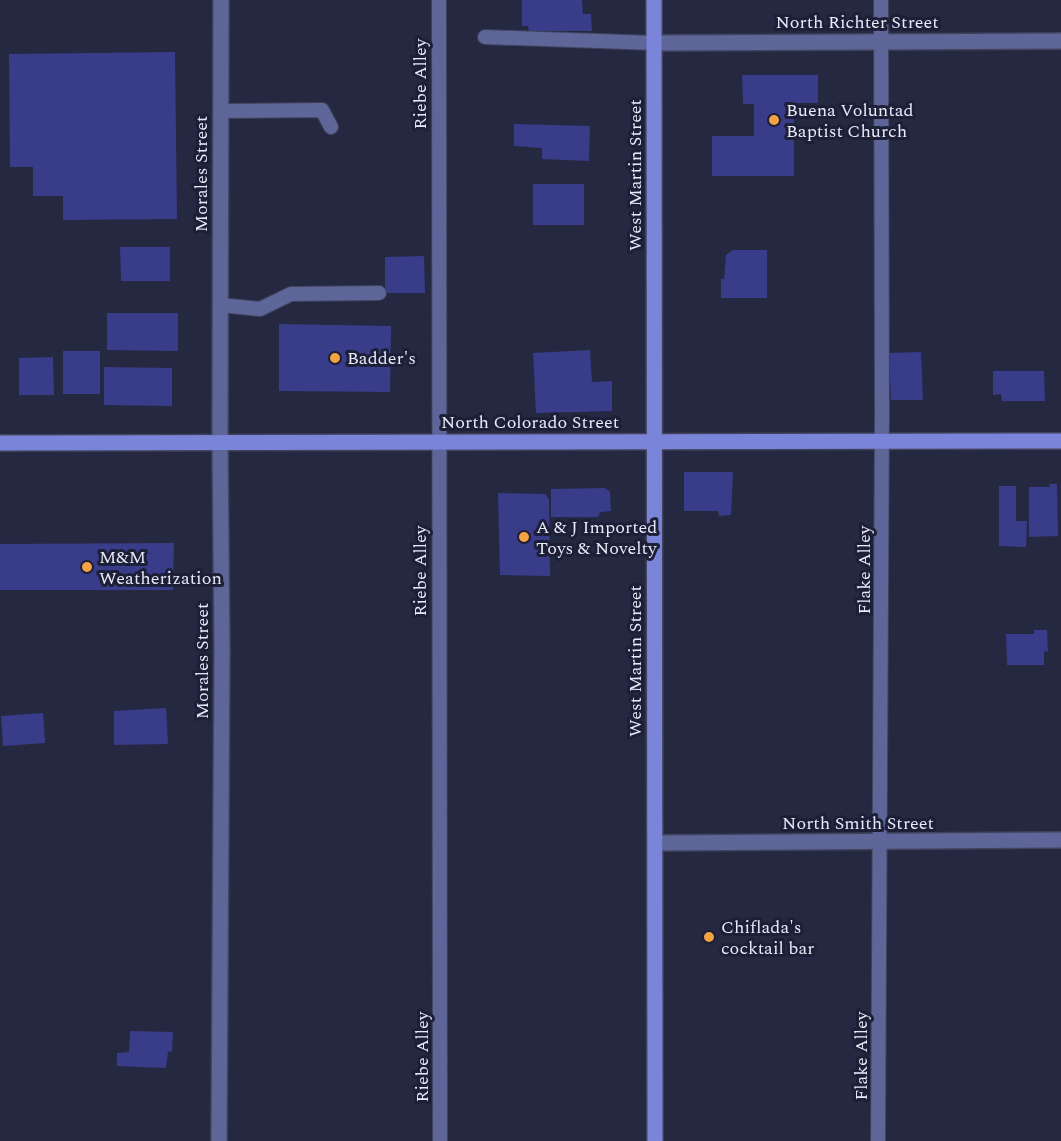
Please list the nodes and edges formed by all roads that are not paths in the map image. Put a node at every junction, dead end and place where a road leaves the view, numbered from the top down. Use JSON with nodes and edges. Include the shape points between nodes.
{"nodes":[{"id":1,"x":221,"y":0,"type":"edge"},
{"id":2,"x":439,"y":0,"type":"edge"},
{"id":3,"x":654,"y":0,"type":"edge"},
{"id":4,"x":881,"y":0,"type":"edge"},
{"id":5,"x":485,"y":37,"type":"dead end"},
{"id":6,"x":881,"y":41,"type":"junction"},
{"id":7,"x":1061,"y":41,"type":"edge"},
{"id":8,"x":654,"y":43,"type":"junction"},
{"id":9,"x":221,"y":111,"type":"junction"},
{"id":10,"x":331,"y":127,"type":"dead end"},
{"id":11,"x":379,"y":292,"type":"dead end"},
{"id":12,"x":220,"y":305,"type":"junction"},
{"id":13,"x":882,"y":441,"type":"junction"},
{"id":14,"x":1061,"y":441,"type":"edge"},
{"id":15,"x":220,"y":442,"type":"junction"},
{"id":16,"x":438,"y":442,"type":"junction"},
{"id":17,"x":654,"y":442,"type":"junction"},
{"id":18,"x":0,"y":443,"type":"edge"},
{"id":19,"x":1061,"y":840,"type":"edge"},
{"id":20,"x":881,"y":842,"type":"junction"},
{"id":21,"x":656,"y":843,"type":"junction"},
{"id":22,"x":219,"y":1141,"type":"edge"},
{"id":23,"x":440,"y":1141,"type":"edge"},
{"id":24,"x":655,"y":1141,"type":"edge"},
{"id":25,"x":878,"y":1141,"type":"edge"}],
"edges":[{"from":1,"to":9,"type":"street","name":"Morales Street"},
{"from":2,"to":16,"type":"lane","name":"Riebe Alley"},
{"from":3,"to":8,"type":"main road","name":"West Martin Street"},
{"from":4,"to":6,"type":"lane","name":"Flake Alley"},
{"from":5,"to":8,"type":"lane"},
{"from":6,"to":7,"type":"street","name":"North Richter Street"},
{"from":6,"to":8,"type":"street","name":"North Richter Street"},
{"from":6,"to":13,"type":"lane","name":"Flake Alley"},
{"from":8,"to":17,"type":"main road","name":"West Martin Street"},
{"from":9,"to":10,"type":"lane","via":[[322,110]]},
{"from":9,"to":12,"type":"street","name":"Morales Street"},
{"from":11,"to":12,"type":"lane","via":[[291,294],[260,309]]},
{"from":12,"to":15,"type":"street","name":"Morales Street"},
{"from":13,"to":14,"type":"main road","name":"North Colorado Street"},
{"from":13,"to":17,"type":"main road","name":"North Colorado Street"},
{"from":13,"to":20,"type":"lane","name":"Flake Alley"},
{"from":15,"to":16,"type":"main road","name":"North Colorado Street"},
{"from":15,"to":18,"type":"main road","name":"North Colorado Street"},
{"from":15,"to":22,"type":"street","name":"Morales Street"},
{"from":16,"to":17,"type":"main road","name":"North Colorado Street"},
{"from":16,"to":23,"type":"lane","name":"Riebe Alley"},
{"from":17,"to":21,"type":"main road","name":"West Martin Street"},
{"from":19,"to":20,"type":"street","name":"North Smith Street"},
{"from":20,"to":21,"type":"street","name":"North Smith Street"},
{"from":20,"to":25,"type":"lane","name":"Flake Alley"},
{"from":21,"to":24,"type":"main road","name":"West Martin Street"}]}
